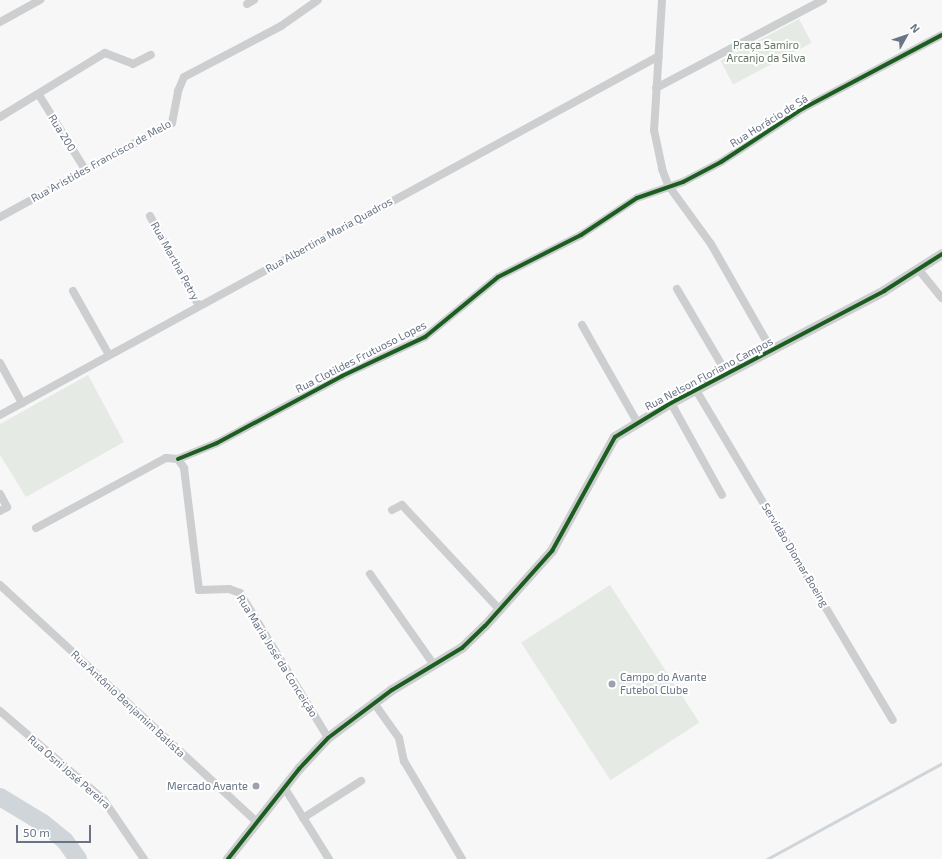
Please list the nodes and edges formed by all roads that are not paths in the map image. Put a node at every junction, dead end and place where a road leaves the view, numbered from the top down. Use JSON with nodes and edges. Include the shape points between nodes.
{"nodes":[{"id":1,"x":40,"y":0,"type":"edge"},
{"id":2,"x":318,"y":0,"type":"edge"},
{"id":3,"x":662,"y":0,"type":"edge"},
{"id":4,"x":823,"y":0,"type":"edge"},
{"id":5,"x":0,"y":22,"type":"edge"},
{"id":6,"x":942,"y":35,"type":"edge"},
{"id":7,"x":151,"y":55,"type":"dead end"},
{"id":8,"x":659,"y":56,"type":"junction"},
{"id":9,"x":656,"y":88,"type":"junction"},
{"id":10,"x":38,"y":95,"type":"junction"},
{"id":11,"x":0,"y":117,"type":"edge"},
{"id":12,"x":86,"y":171,"type":"junction"},
{"id":13,"x":668,"y":185,"type":"junction"},
{"id":14,"x":150,"y":216,"type":"dead end"},
{"id":15,"x":0,"y":217,"type":"edge"},
{"id":16,"x":942,"y":254,"type":"edge"},
{"id":17,"x":919,"y":270,"type":"junction"},
{"id":18,"x":677,"y":289,"type":"dead end"},
{"id":19,"x":74,"y":290,"type":"dead end"},
{"id":20,"x":942,"y":298,"type":"edge"},
{"id":21,"x":199,"y":306,"type":"junction"},
{"id":22,"x":582,"y":325,"type":"dead end"},
{"id":23,"x":772,"y":351,"type":"junction"},
{"id":24,"x":109,"y":356,"type":"junction"},
{"id":25,"x":0,"y":363,"type":"edge"},
{"id":26,"x":727,"y":374,"type":"junction"},
{"id":27,"x":696,"y":390,"type":"junction"},
{"id":28,"x":22,"y":403,"type":"junction"},
{"id":29,"x":671,"y":403,"type":"junction"},
{"id":30,"x":0,"y":415,"type":"edge"},
{"id":31,"x":637,"y":422,"type":"junction"},
{"id":32,"x":178,"y":459,"type":"junction"},
{"id":33,"x":0,"y":494,"type":"edge"},
{"id":34,"x":722,"y":495,"type":"dead end"},
{"id":35,"x":392,"y":510,"type":"dead end"},
{"id":36,"x":0,"y":511,"type":"edge"},
{"id":37,"x":36,"y":528,"type":"dead end"},
{"id":38,"x":370,"y":574,"type":"dead end"},
{"id":39,"x":0,"y":585,"type":"edge"},
{"id":40,"x":500,"y":610,"type":"junction"},
{"id":41,"x":434,"y":665,"type":"junction"},
{"id":42,"x":374,"y":703,"type":"junction"},
{"id":43,"x":0,"y":711,"type":"edge"},
{"id":44,"x":893,"y":720,"type":"dead end"},
{"id":45,"x":328,"y":738,"type":"junction"},
{"id":46,"x":361,"y":781,"type":"dead end"},
{"id":47,"x":284,"y":787,"type":"junction"},
{"id":48,"x":304,"y":818,"type":"junction"},
{"id":49,"x":257,"y":822,"type":"junction"},
{"id":50,"x":144,"y":859,"type":"edge"},
{"id":51,"x":228,"y":859,"type":"edge"},
{"id":52,"x":329,"y":859,"type":"edge"},
{"id":53,"x":462,"y":859,"type":"edge"}],
"edges":[{"from":1,"to":5,"type":"street"},
{"from":2,"to":12,"type":"street","name":"Rua Aristides Francisco de Melo","via":[[281,26],[184,77],[178,91],[172,123]]},
{"from":3,"to":8,"type":"street"},
{"from":4,"to":9,"type":"street"},
{"from":6,"to":13,"type":"street","name":"Rua Horácio de Sá","via":[[802,109],[721,162],[683,182]]},
{"from":7,"to":10,"type":"street","via":[[133,64],[106,53]]},
{"from":8,"to":9,"type":"street"},
{"from":8,"to":21,"type":"street","name":"Rua Albertina Maria Quadros"},
{"from":9,"to":13,"type":"street","via":[[655,143]]},
{"from":10,"to":11,"type":"street"},
{"from":10,"to":12,"type":"street","name":"Rua 200"},
{"from":12,"to":15,"type":"street","name":"Rua Aristides Francisco de Melo"},
{"from":13,"to":23,"type":"street","via":[[710,244]]},
{"from":13,"to":32,"type":"street","name":"Rua Clotildes Frutuoso Lopes","via":[[637,198],[581,235],[498,277],[425,337],[342,376],[217,443]]},
{"from":14,"to":21,"type":"street","name":"Rua Martha Petry"},
{"from":16,"to":17,"type":"street","name":"Rua Nelson Floriano Campos"},
{"from":17,"to":20,"type":"street"},
{"from":17,"to":23,"type":"street","name":"Rua Nelson Floriano Campos"},
{"from":18,"to":26,"type":"street"},
{"from":19,"to":24,"type":"street"},
{"from":21,"to":24,"type":"street","name":"Rua Albertina Maria Quadros"},
{"from":22,"to":31,"type":"street"},
{"from":23,"to":26,"type":"street","name":"Rua Nelson Floriano Campos"},
{"from":24,"to":28,"type":"street","name":"Rua Albertina Maria Quadros"},
{"from":25,"to":28,"type":"street"},
{"from":26,"to":27,"type":"street","name":"Rua Nelson Floriano Campos"},
{"from":27,"to":29,"type":"street","name":"Rua Nelson Floriano Campos"},
{"from":27,"to":44,"type":"street","name":"Servidão Diomar Boeing"},
{"from":28,"to":30,"type":"street","name":"Rua Albertina Maria Quadros"},
{"from":29,"to":31,"type":"street","name":"Rua Nelson Floriano Campos"},
{"from":29,"to":34,"type":"street"},
{"from":31,"to":40,"type":"street","name":"Rua Nelson Floriano Campos","via":[[609,444],[552,551]]},
{"from":32,"to":37,"type":"street","via":[[166,458]]},
{"from":32,"to":45,"type":"street","name":"Rua Maria José da Conceição","via":[[184,468],[200,590],[230,589],[240,593]]},
{"from":33,"to":36,"type":"street","via":[[7,507]]},
{"from":35,"to":40,"type":"street","via":[[402,504]]},
{"from":38,"to":41,"type":"street"},
{"from":39,"to":49,"type":"street","name":"Rua Antônio Benjamim Batista"},
{"from":40,"to":41,"type":"street","name":"Rua Nelson Floriano Campos","via":[[466,644]]},
{"from":41,"to":42,"type":"street","name":"Rua Nelson Floriano Campos"},
{"from":42,"to":45,"type":"street","name":"Rua Nelson Floriano Campos"},
{"from":42,"to":53,"type":"street","via":[[399,738],[404,761]]},
{"from":43,"to":50,"type":"street","name":"Rua Osni José Pereira","via":[[104,799]]},
{"from":45,"to":47,"type":"street","name":"Rua Nelson Floriano Campos"},
{"from":46,"to":48,"type":"street"},
{"from":47,"to":48,"type":"street"},
{"from":47,"to":49,"type":"street","name":"Rua Nelson Floriano Campos"},
{"from":48,"to":52,"type":"street"},
{"from":49,"to":51,"type":"street","name":"Rua Nelson Floriano Campos"}]}
